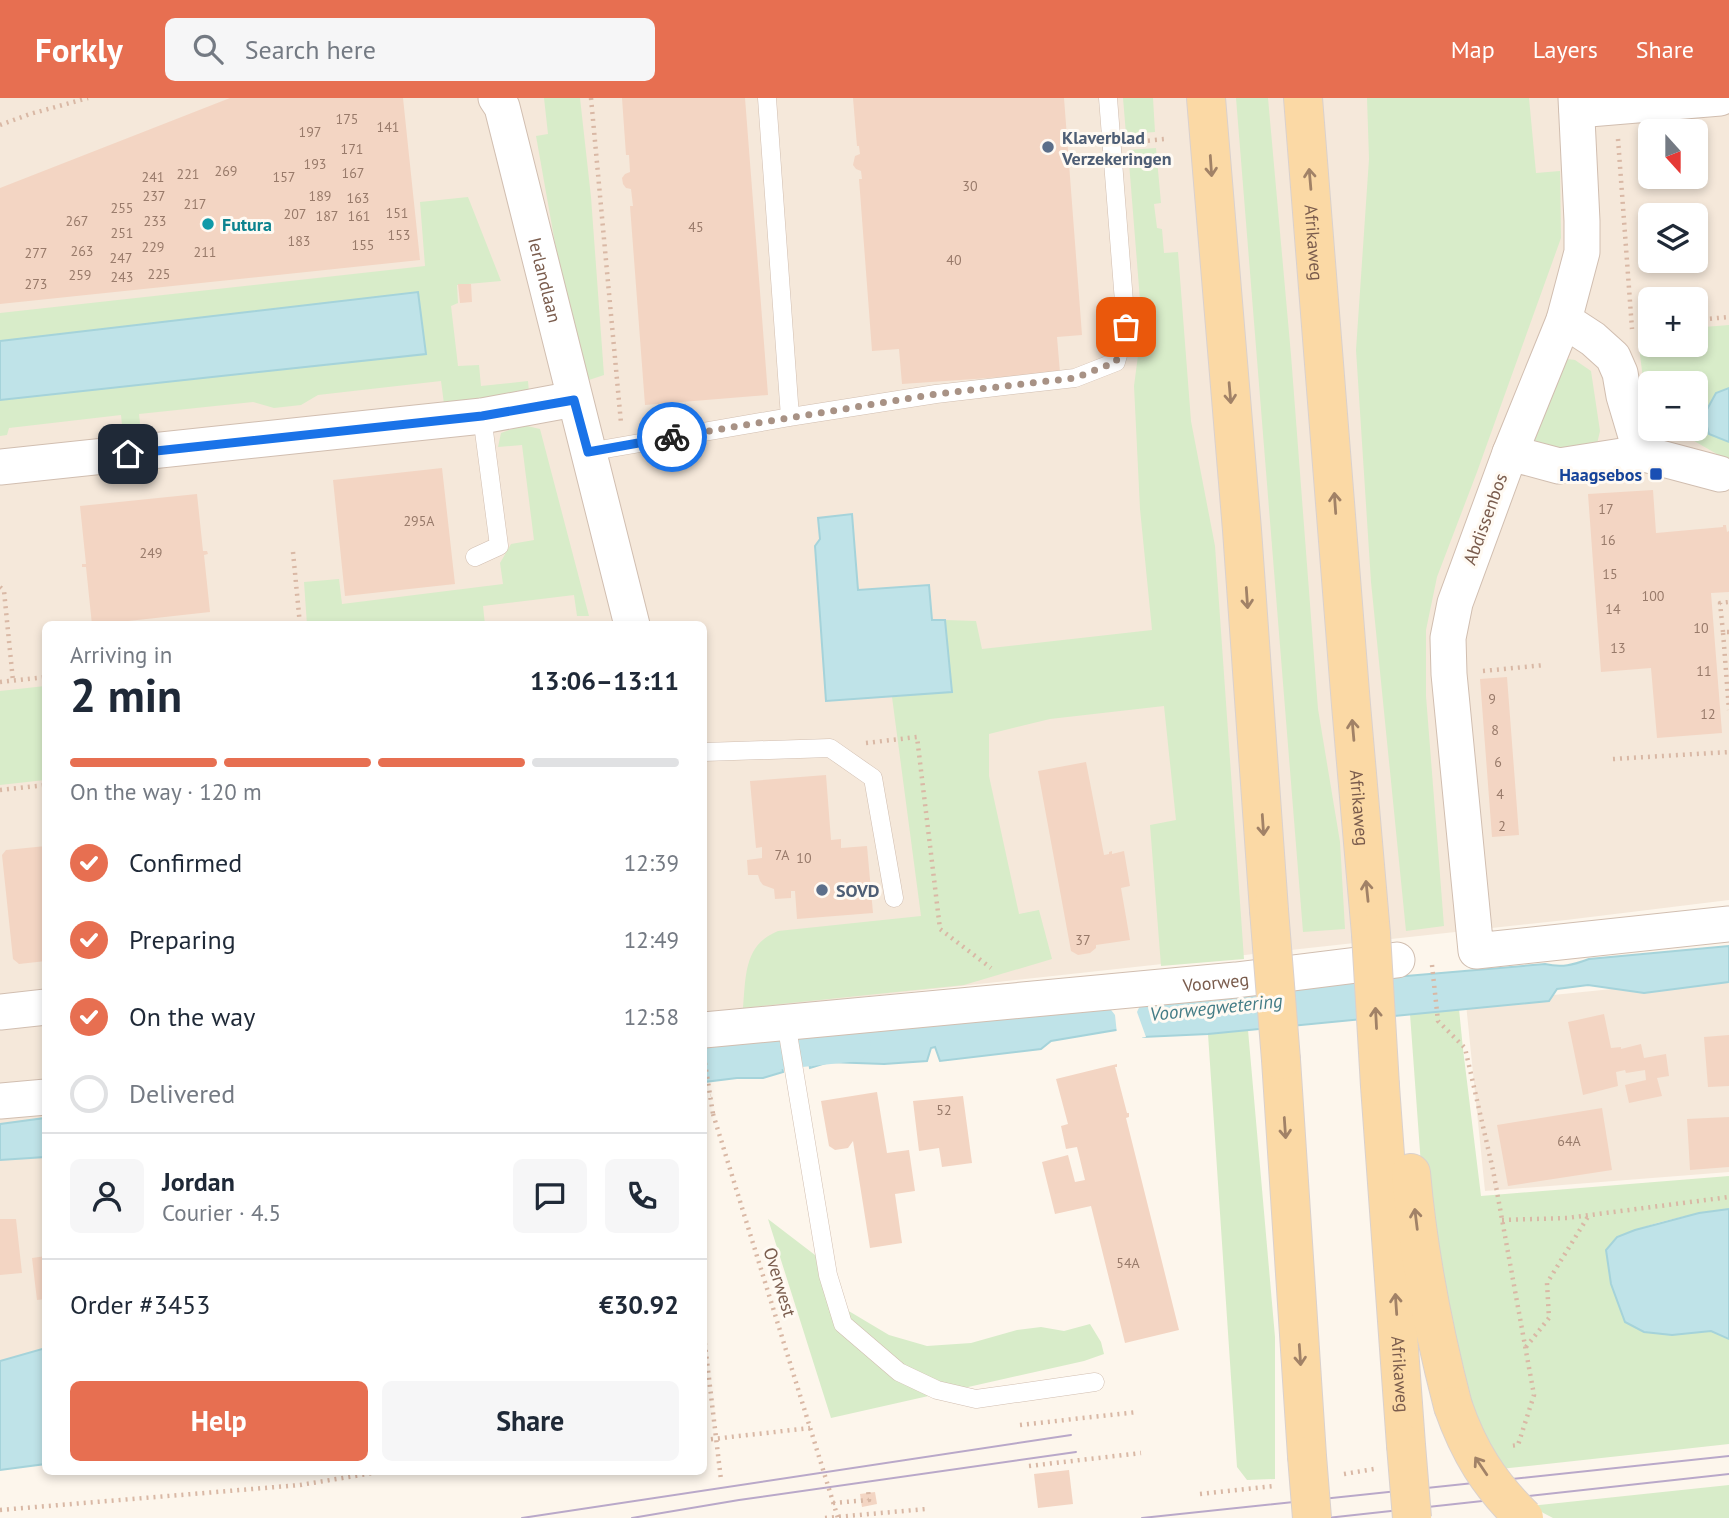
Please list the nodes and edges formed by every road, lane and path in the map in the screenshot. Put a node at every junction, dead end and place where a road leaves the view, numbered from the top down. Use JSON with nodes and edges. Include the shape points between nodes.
{"nodes":[{"id":1,"x":88,"y":98,"type":"edge"},
{"id":2,"x":591,"y":98,"type":"edge"},
{"id":3,"x":768,"y":98,"type":"edge"},
{"id":4,"x":1108,"y":98,"type":"edge"},
{"id":5,"x":1206,"y":98,"type":"edge"},
{"id":6,"x":1303,"y":98,"type":"edge"},
{"id":7,"x":1720,"y":98,"type":"edge"},
{"id":8,"x":500,"y":101,"type":"edge"},
{"id":9,"x":1576,"y":104,"type":"edge"},
{"id":10,"x":1615,"y":106,"type":"junction"},
{"id":11,"x":0,"y":125,"type":"edge"},
{"id":12,"x":1729,"y":317,"type":"edge"},
{"id":13,"x":1708,"y":319,"type":"edge"},
{"id":14,"x":1564,"y":320,"type":"junction"},
{"id":15,"x":1613,"y":357,"type":"junction"},
{"id":16,"x":574,"y":400,"type":"junction"},
{"id":17,"x":482,"y":416,"type":"junction"},
{"id":18,"x":790,"y":417,"type":"junction"},
{"id":19,"x":623,"y":445,"type":"junction"},
{"id":20,"x":588,"y":452,"type":"junction"},
{"id":21,"x":1510,"y":453,"type":"junction"},
{"id":22,"x":1641,"y":453,"type":"junction"},
{"id":23,"x":0,"y":467,"type":"edge"},
{"id":24,"x":1720,"y":474,"type":"dead end"},
{"id":25,"x":293,"y":552,"type":"dead end"},
{"id":26,"x":475,"y":556,"type":"dead end"},
{"id":27,"x":0,"y":587,"type":"edge"},
{"id":28,"x":1729,"y":602,"type":"edge"},
{"id":29,"x":300,"y":621,"type":"edge"},
{"id":30,"x":631,"y":621,"type":"edge"},
{"id":31,"x":1726,"y":632,"type":"edge"},
{"id":32,"x":1545,"y":665,"type":"dead end"},
{"id":33,"x":1449,"y":674,"type":"junction"},
{"id":34,"x":42,"y":677,"type":"edge"},
{"id":35,"x":13,"y":681,"type":"junction"},
{"id":36,"x":0,"y":682,"type":"edge"},
{"id":37,"x":1729,"y":710,"type":"edge"},
{"id":38,"x":830,"y":748,"type":"junction"},
{"id":39,"x":707,"y":752,"type":"edge"},
{"id":40,"x":1729,"y":752,"type":"edge"},
{"id":41,"x":1613,"y":759,"type":"dead end"},
{"id":42,"x":42,"y":785,"type":"edge"},
{"id":43,"x":0,"y":790,"type":"edge"},
{"id":44,"x":894,"y":898,"type":"dead end"},
{"id":45,"x":1729,"y":923,"type":"edge"},
{"id":46,"x":1384,"y":947,"type":"junction"},
{"id":47,"x":1432,"y":966,"type":"dead end"},
{"id":48,"x":1032,"y":999,"type":"junction"},
{"id":49,"x":42,"y":1007,"type":"edge"},
{"id":50,"x":0,"y":1012,"type":"edge"},
{"id":51,"x":787,"y":1026,"type":"junction"},
{"id":52,"x":707,"y":1030,"type":"edge"},
{"id":53,"x":707,"y":1072,"type":"edge"},
{"id":54,"x":1380,"y":1086,"type":"junction"},
{"id":55,"x":42,"y":1097,"type":"edge"},
{"id":56,"x":711,"y":1097,"type":"junction"},
{"id":57,"x":707,"y":1098,"type":"edge"},
{"id":58,"x":0,"y":1101,"type":"edge"},
{"id":59,"x":1729,"y":1197,"type":"edge"},
{"id":60,"x":1589,"y":1215,"type":"junction"},
{"id":61,"x":1525,"y":1348,"type":"dead end"},
{"id":62,"x":707,"y":1364,"type":"edge"},
{"id":63,"x":1095,"y":1382,"type":"dead end"},
{"id":64,"x":1137,"y":1412,"type":"dead end"},
{"id":65,"x":1020,"y":1425,"type":"dead end"},
{"id":66,"x":810,"y":1428,"type":"junction"},
{"id":67,"x":715,"y":1439,"type":"junction"},
{"id":68,"x":707,"y":1440,"type":"edge"},
{"id":69,"x":1141,"y":1453,"type":"dead end"},
{"id":70,"x":1028,"y":1466,"type":"dead end"},
{"id":71,"x":361,"y":1475,"type":"edge"},
{"id":72,"x":720,"y":1480,"type":"dead end"},
{"id":73,"x":1264,"y":1488,"type":"dead end"},
{"id":74,"x":868,"y":1489,"type":"dead end"},
{"id":75,"x":1200,"y":1494,"type":"dead end"},
{"id":76,"x":833,"y":1503,"type":"junction"},
{"id":77,"x":926,"y":1508,"type":"dead end"},
{"id":78,"x":0,"y":1510,"type":"edge"},
{"id":79,"x":838,"y":1517,"type":"edge"},
{"id":80,"x":825,"y":1518,"type":"edge"},
{"id":81,"x":1312,"y":1518,"type":"edge"},
{"id":82,"x":1412,"y":1518,"type":"edge"},
{"id":83,"x":1524,"y":1518,"type":"edge"}],
"edges":[{"from":1,"to":11,"type":"path"},
{"from":2,"to":19,"type":"path"},
{"from":3,"to":18,"type":"lane"},
{"from":4,"to":18,"type":"lane","via":[[1126,327],[1116,362],[1075,378]]},
{"from":5,"to":81,"type":"main road","one_way":true,"bridge":true,"via":[[1242,530]]},
{"from":46,"to":6,"type":"main road","name":"Afrikaweg","one_way":true,"via":[[1351,705]]},
{"from":7,"to":10,"type":"street"},
{"from":8,"to":16,"type":"street","name":"Ierlandlaan"},
{"from":9,"to":10,"type":"street"},
{"from":9,"to":14,"type":"street","name":"Abdissenbos","via":[[1582,252]]},
{"from":10,"to":15,"type":"path","via":[[1633,342],[1630,349]]},
{"from":12,"to":13,"type":"path"},
{"from":14,"to":15,"type":"street"},
{"from":14,"to":21,"type":"street","name":"Abdissenbos"},
{"from":15,"to":22,"type":"street"},
{"from":16,"to":17,"type":"street"},
{"from":16,"to":20,"type":"street","name":"Ierlandlaan"},
{"from":17,"to":23,"type":"street"},
{"from":17,"to":26,"type":"lane","via":[[499,546]]},
{"from":18,"to":19,"type":"lane"},
{"from":19,"to":20,"type":"lane"},
{"from":20,"to":30,"type":"street","name":"Ierlandlaan"},
{"from":21,"to":22,"type":"street","via":[[1559,466]]},
{"from":21,"to":33,"type":"street","name":"Abdissenbos","via":[[1455,603],[1448,638]]},
{"from":22,"to":24,"type":"street"},
{"from":25,"to":29,"type":"path"},
{"from":27,"to":35,"type":"path"},
{"from":28,"to":31,"type":"path","via":[[1720,603]]},
{"from":31,"to":37,"type":"path"},
{"from":32,"to":33,"type":"path"},
{"from":33,"to":45,"type":"street","name":"Abdissenbos","via":[[1476,951]]},
{"from":34,"to":35,"type":"path"},
{"from":35,"to":36,"type":"path"},
{"from":38,"to":39,"type":"lane"},
{"from":38,"to":44,"type":"lane","via":[[873,778]]},
{"from":38,"to":48,"type":"path","via":[[917,737],[940,929]]},
{"from":40,"to":41,"type":"path"},
{"from":42,"to":43,"type":"path"},
{"from":46,"to":48,"type":"street","name":"Voorweg","via":[[1236,980]]},
{"from":54,"to":46,"type":"main road","name":"Afrikaweg","one_way":true,"bridge":true},
{"from":47,"to":60,"type":"path","via":[[1438,1021],[1465,1048],[1502,1220]]},
{"from":48,"to":51,"type":"street","name":"Voorweg"},
{"from":49,"to":50,"type":"street"},
{"from":51,"to":52,"type":"street","name":"Voorweg"},
{"from":51,"to":63,"type":"lane","via":[[828,1275],[843,1324],[899,1372],[937,1390],[976,1399]]},
{"from":53,"to":56,"type":"path","name":"Overwest"},
{"from":82,"to":54,"type":"main road","name":"Afrikaweg","one_way":true,"bridge":true},
{"from":83,"to":54,"type":"main road","one_way":true,"bridge":true,"via":[[1476,1460],[1453,1406],[1423,1272],[1409,1150]]},
{"from":55,"to":58,"type":"street"},
{"from":56,"to":57,"type":"path"},
{"from":56,"to":66,"type":"path","name":"Overwest","bridge":true},
{"from":59,"to":60,"type":"path"},
{"from":60,"to":61,"type":"path","via":[[1547,1283],[1549,1318]]},
{"from":62,"to":67,"type":"path"},
{"from":64,"to":65,"type":"path"},
{"from":66,"to":67,"type":"path"},
{"from":66,"to":76,"type":"path","name":"Overwest","bridge":true},
{"from":67,"to":68,"type":"path"},
{"from":67,"to":72,"type":"path"},
{"from":69,"to":70,"type":"path"},
{"from":71,"to":78,"type":"path","via":[[300,1485]]},
{"from":73,"to":75,"type":"path"},
{"from":74,"to":76,"type":"path","via":[[869,1500]]},
{"from":76,"to":79,"type":"path","name":"Overwest","bridge":true},
{"from":77,"to":79,"type":"path"},
{"from":79,"to":80,"type":"path"}]}
